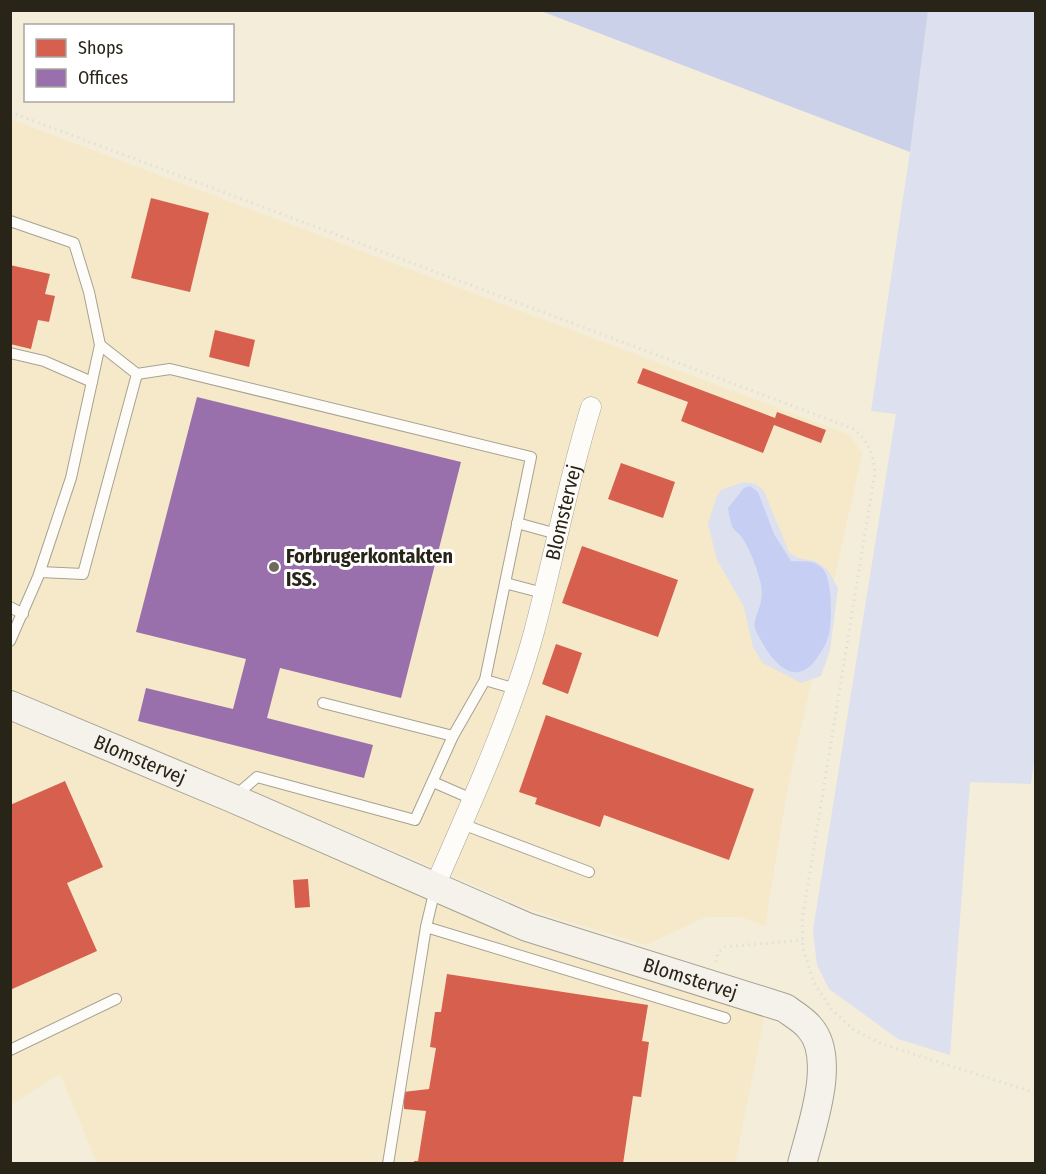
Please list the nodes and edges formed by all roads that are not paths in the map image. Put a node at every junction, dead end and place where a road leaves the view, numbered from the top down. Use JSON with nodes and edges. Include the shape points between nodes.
{"nodes":[{"id":1,"x":10,"y":221,"type":"edge"},
{"id":2,"x":100,"y":345,"type":"junction"},
{"id":3,"x":10,"y":353,"type":"edge"},
{"id":4,"x":137,"y":374,"type":"junction"},
{"id":5,"x":92,"y":382,"type":"junction"},
{"id":6,"x":591,"y":406,"type":"dead end"},
{"id":7,"x":517,"y":523,"type":"junction"},
{"id":8,"x":557,"y":534,"type":"junction"},
{"id":9,"x":40,"y":572,"type":"junction"},
{"id":10,"x":505,"y":583,"type":"junction"},
{"id":11,"x":543,"y":593,"type":"junction"},
{"id":12,"x":10,"y":607,"type":"edge"},
{"id":13,"x":23,"y":614,"type":"junction"},
{"id":14,"x":10,"y":641,"type":"edge"},
{"id":15,"x":485,"y":681,"type":"junction"},
{"id":16,"x":516,"y":689,"type":"junction"},
{"id":17,"x":323,"y":702,"type":"dead end"},
{"id":18,"x":10,"y":705,"type":"edge"},
{"id":19,"x":453,"y":736,"type":"junction"},
{"id":20,"x":433,"y":782,"type":"junction"},
{"id":21,"x":232,"y":798,"type":"junction"},
{"id":22,"x":472,"y":799,"type":"junction"},
{"id":23,"x":462,"y":824,"type":"junction"},
{"id":24,"x":589,"y":872,"type":"dead end"},
{"id":25,"x":435,"y":886,"type":"junction"},
{"id":26,"x":426,"y":927,"type":"junction"},
{"id":27,"x":116,"y":999,"type":"dead end"},
{"id":28,"x":725,"y":1018,"type":"dead end"},
{"id":29,"x":10,"y":1050,"type":"edge"},
{"id":30,"x":388,"y":1164,"type":"edge"},
{"id":31,"x":802,"y":1164,"type":"edge"}],
"edges":[{"from":1,"to":2,"type":"lane","via":[[74,243]]},
{"from":2,"to":4,"type":"lane"},
{"from":2,"to":5,"type":"lane"},
{"from":3,"to":5,"type":"lane","via":[[44,361]]},
{"from":4,"to":7,"type":"lane","via":[[170,369],[531,457]]},
{"from":4,"to":9,"type":"lane","via":[[84,574]]},
{"from":5,"to":9,"type":"lane","via":[[71,478]]},
{"from":6,"to":8,"type":"street","name":"Blomstervej"},
{"from":7,"to":8,"type":"lane"},
{"from":7,"to":10,"type":"lane"},
{"from":8,"to":11,"type":"street","name":"Blomstervej"},
{"from":9,"to":13,"type":"lane"},
{"from":10,"to":11,"type":"lane"},
{"from":10,"to":15,"type":"lane"},
{"from":11,"to":16,"type":"street","name":"Blomstervej"},
{"from":12,"to":13,"type":"lane"},
{"from":13,"to":14,"type":"lane"},
{"from":15,"to":16,"type":"lane"},
{"from":15,"to":19,"type":"lane"},
{"from":16,"to":22,"type":"street","name":"Blomstervej"},
{"from":17,"to":19,"type":"lane"},
{"from":18,"to":21,"type":"street","name":"Blomstervej"},
{"from":19,"to":20,"type":"lane"},
{"from":20,"to":21,"type":"lane","via":[[415,820],[257,777]]},
{"from":20,"to":22,"type":"lane"},
{"from":21,"to":25,"type":"street","name":"Blomstervej"},
{"from":22,"to":23,"type":"street","name":"Blomstervej"},
{"from":23,"to":24,"type":"lane"},
{"from":23,"to":25,"type":"street","name":"Blomstervej"},
{"from":25,"to":26,"type":"lane"},
{"from":25,"to":31,"type":"street","name":"Blomstervej","via":[[527,927],[784,1008],[810,1028],[819,1042],[823,1070]]},
{"from":26,"to":28,"type":"lane"},
{"from":26,"to":30,"type":"lane"},
{"from":27,"to":29,"type":"lane"}]}
